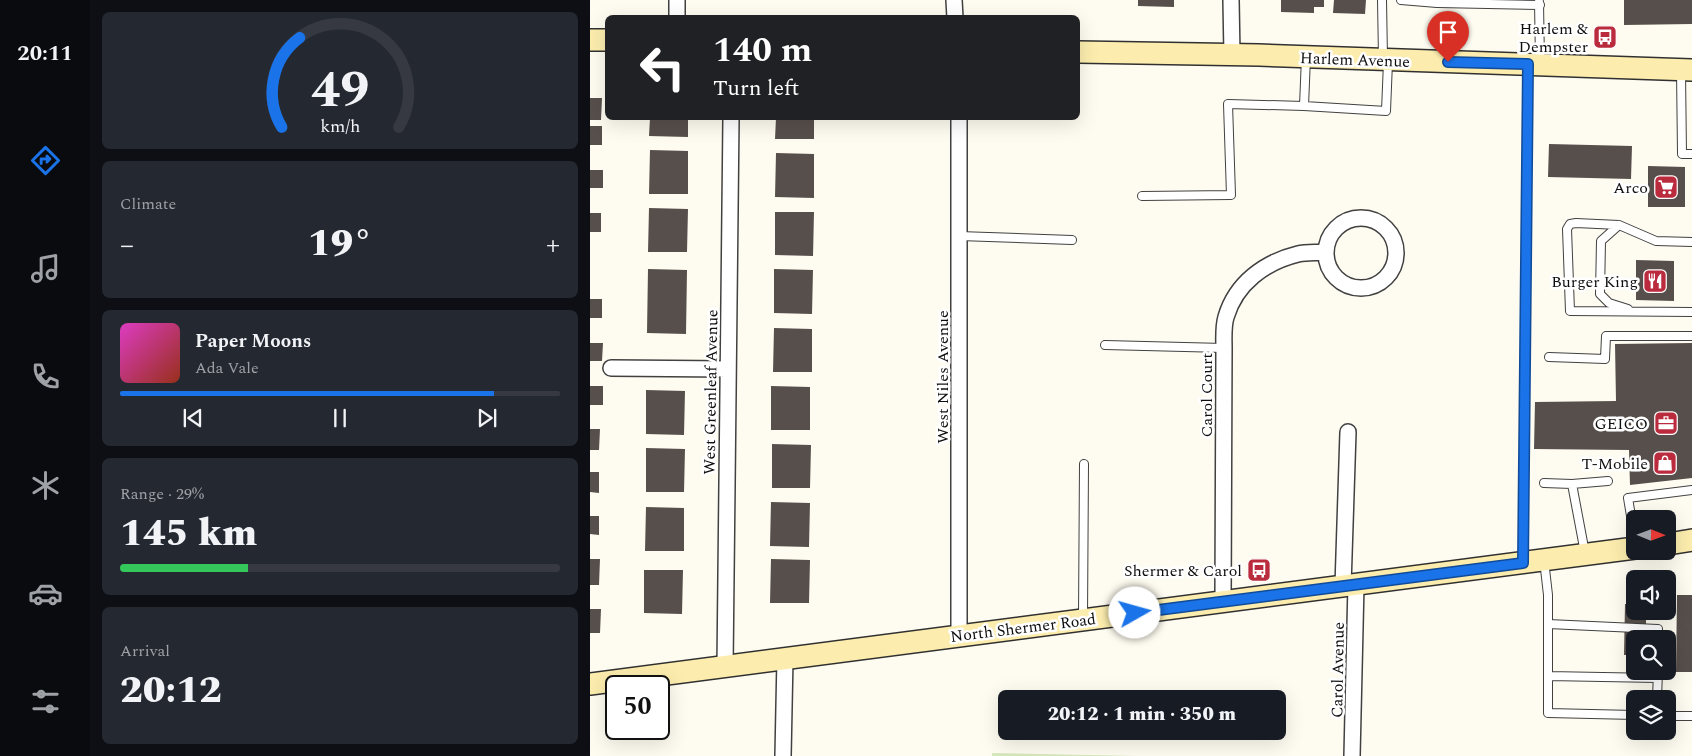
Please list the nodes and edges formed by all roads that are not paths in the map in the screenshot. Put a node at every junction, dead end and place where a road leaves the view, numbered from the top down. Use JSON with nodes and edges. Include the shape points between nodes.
{"nodes":[{"id":1,"x":677,"y":0,"type":"edge"},
{"id":2,"x":954,"y":0,"type":"edge"},
{"id":3,"x":1231,"y":0,"type":"edge"},
{"id":4,"x":1382,"y":0,"type":"edge"},
{"id":5,"x":1401,"y":0,"type":"edge"},
{"id":6,"x":1540,"y":2,"type":"edge"},
{"id":7,"x":677,"y":15,"type":"edge"},
{"id":8,"x":955,"y":15,"type":"edge"},
{"id":9,"x":590,"y":40,"type":"edge"},
{"id":10,"x":605,"y":40,"type":"edge"},
{"id":11,"x":1080,"y":52,"type":"edge"},
{"id":12,"x":1232,"y":55,"type":"junction"},
{"id":13,"x":1306,"y":57,"type":"junction"},
{"id":14,"x":1386,"y":60,"type":"junction"},
{"id":15,"x":1534,"y":64,"type":"junction"},
{"id":16,"x":1686,"y":69,"type":"edge"},
{"id":17,"x":1304,"y":106,"type":"junction"},
{"id":18,"x":731,"y":120,"type":"edge"},
{"id":19,"x":959,"y":120,"type":"edge"},
{"id":20,"x":1692,"y":154,"type":"edge"},
{"id":21,"x":1142,"y":196,"type":"dead end"},
{"id":22,"x":1619,"y":225,"type":"junction"},
{"id":23,"x":959,"y":236,"type":"junction"},
{"id":24,"x":1072,"y":240,"type":"dead end"},
{"id":25,"x":1692,"y":242,"type":"edge"},
{"id":26,"x":1326,"y":252,"type":"junction"},
{"id":27,"x":1640,"y":312,"type":"junction"},
{"id":28,"x":1692,"y":312,"type":"edge"},
{"id":29,"x":1692,"y":336,"type":"edge"},
{"id":30,"x":1105,"y":345,"type":"dead end"},
{"id":31,"x":1224,"y":348,"type":"junction"},
{"id":32,"x":1549,"y":357,"type":"dead end"},
{"id":33,"x":611,"y":368,"type":"dead end"},
{"id":34,"x":728,"y":368,"type":"junction"},
{"id":35,"x":1348,"y":432,"type":"dead end"},
{"id":36,"x":1084,"y":464,"type":"dead end"},
{"id":37,"x":1608,"y":480,"type":"dead end"},
{"id":38,"x":1544,"y":483,"type":"dead end"},
{"id":39,"x":1572,"y":484,"type":"junction"},
{"id":40,"x":1692,"y":490,"type":"edge"},
{"id":41,"x":1630,"y":510,"type":"edge"},
{"id":42,"x":1692,"y":540,"type":"edge"},
{"id":43,"x":1676,"y":543,"type":"edge"},
{"id":44,"x":1626,"y":549,"type":"edge"},
{"id":45,"x":1585,"y":555,"type":"junction"},
{"id":46,"x":1544,"y":560,"type":"junction"},
{"id":47,"x":1523,"y":563,"type":"junction"},
{"id":48,"x":1349,"y":585,"type":"junction"},
{"id":49,"x":1223,"y":602,"type":"junction"},
{"id":50,"x":1082,"y":620,"type":"junction"},
{"id":51,"x":1548,"y":624,"type":"junction"},
{"id":52,"x":1658,"y":630,"type":"edge"},
{"id":53,"x":959,"y":636,"type":"junction"},
{"id":54,"x":786,"y":658,"type":"junction"},
{"id":55,"x":725,"y":667,"type":"junction"},
{"id":56,"x":1626,"y":675,"type":"edge"},
{"id":57,"x":1548,"y":676,"type":"junction"},
{"id":58,"x":590,"y":684,"type":"edge"},
{"id":59,"x":1626,"y":715,"type":"edge"},
{"id":60,"x":1676,"y":716,"type":"edge"},
{"id":61,"x":1692,"y":716,"type":"edge"},
{"id":62,"x":783,"y":756,"type":"edge"},
{"id":63,"x":1352,"y":756,"type":"edge"}],
"edges":[{"from":1,"to":7,"type":"street"},
{"from":2,"to":8,"type":"street"},
{"from":3,"to":12,"type":"street"},
{"from":4,"to":14,"type":"lane"},
{"from":5,"to":6,"type":"lane","via":[[1436,4]]},
{"from":6,"to":15,"type":"lane"},
{"from":9,"to":10,"type":"main road"},
{"from":11,"to":12,"type":"main road","name":"Harlem Avenue"},
{"from":12,"to":13,"type":"main road","name":"Harlem Avenue"},
{"from":13,"to":14,"type":"main road","name":"Harlem Avenue"},
{"from":13,"to":17,"type":"lane"},
{"from":14,"to":15,"type":"main road","name":"Harlem Avenue"},
{"from":14,"to":17,"type":"lane","via":[[1386,111]]},
{"from":15,"to":16,"type":"main road","name":"Harlem Avenue"},
{"from":15,"to":47,"type":"lane"},
{"from":16,"to":20,"type":"lane","via":[[1682,154]]},
{"from":17,"to":21,"type":"lane","via":[[1228,104],[1231,196]]},
{"from":18,"to":34,"type":"street","name":"West Greenleaf Avenue"},
{"from":19,"to":23,"type":"street","name":"West Niles Avenue"},
{"from":22,"to":25,"type":"lane","via":[[1656,241]]},
{"from":22,"to":27,"type":"lane","via":[[1601,241],[1600,294],[1608,304]]},
{"from":22,"to":27,"type":"lane","via":[[1576,223],[1566,229],[1570,311]]},
{"from":23,"to":24,"type":"lane"},
{"from":23,"to":53,"type":"street","name":"West Niles Avenue"},
{"from":26,"to":26,"type":"street","via":[[1332,274],[1340,282],[1360,289],[1381,282],[1389,274],[1396,253],[1389,232],[1381,224],[1360,218],[1350,220],[1332,232]]},
{"from":26,"to":31,"type":"street","name":"Carol Court","via":[[1300,253],[1273,262],[1242,286],[1226,318]]},
{"from":27,"to":28,"type":"lane"},
{"from":29,"to":32,"type":"lane","via":[[1606,336],[1606,359]]},
{"from":30,"to":31,"type":"lane"},
{"from":31,"to":49,"type":"street","name":"Carol Court"},
{"from":33,"to":34,"type":"street"},
{"from":34,"to":55,"type":"street","name":"West Greenleaf Avenue"},
{"from":35,"to":48,"type":"street","name":"Carol Avenue"},
{"from":36,"to":50,"type":"lane"},
{"from":37,"to":39,"type":"lane"},
{"from":38,"to":39,"type":"lane"},
{"from":39,"to":45,"type":"lane"},
{"from":40,"to":41,"type":"lane","via":[[1628,498]]},
{"from":42,"to":43,"type":"main road"},
{"from":44,"to":45,"type":"main road","name":"North Shermer Road"},
{"from":45,"to":46,"type":"main road","name":"North Shermer Road"},
{"from":46,"to":47,"type":"main road","name":"North Shermer Road"},
{"from":46,"to":51,"type":"lane"},
{"from":47,"to":48,"type":"main road","name":"North Shermer Road"},
{"from":48,"to":49,"type":"main road","name":"North Shermer Road"},
{"from":48,"to":63,"type":"street","name":"Carol Avenue"},
{"from":49,"to":50,"type":"main road","name":"North Shermer Road"},
{"from":50,"to":53,"type":"main road","name":"North Shermer Road"},
{"from":51,"to":52,"type":"lane"},
{"from":51,"to":57,"type":"lane"},
{"from":53,"to":54,"type":"main road","name":"North Shermer Road"},
{"from":54,"to":55,"type":"main road","name":"North Shermer Road"},
{"from":54,"to":62,"type":"street"},
{"from":55,"to":58,"type":"main road","name":"North Shermer Road"},
{"from":56,"to":57,"type":"lane"},
{"from":57,"to":59,"type":"lane","via":[[1548,714]]},
{"from":60,"to":61,"type":"lane"}]}
